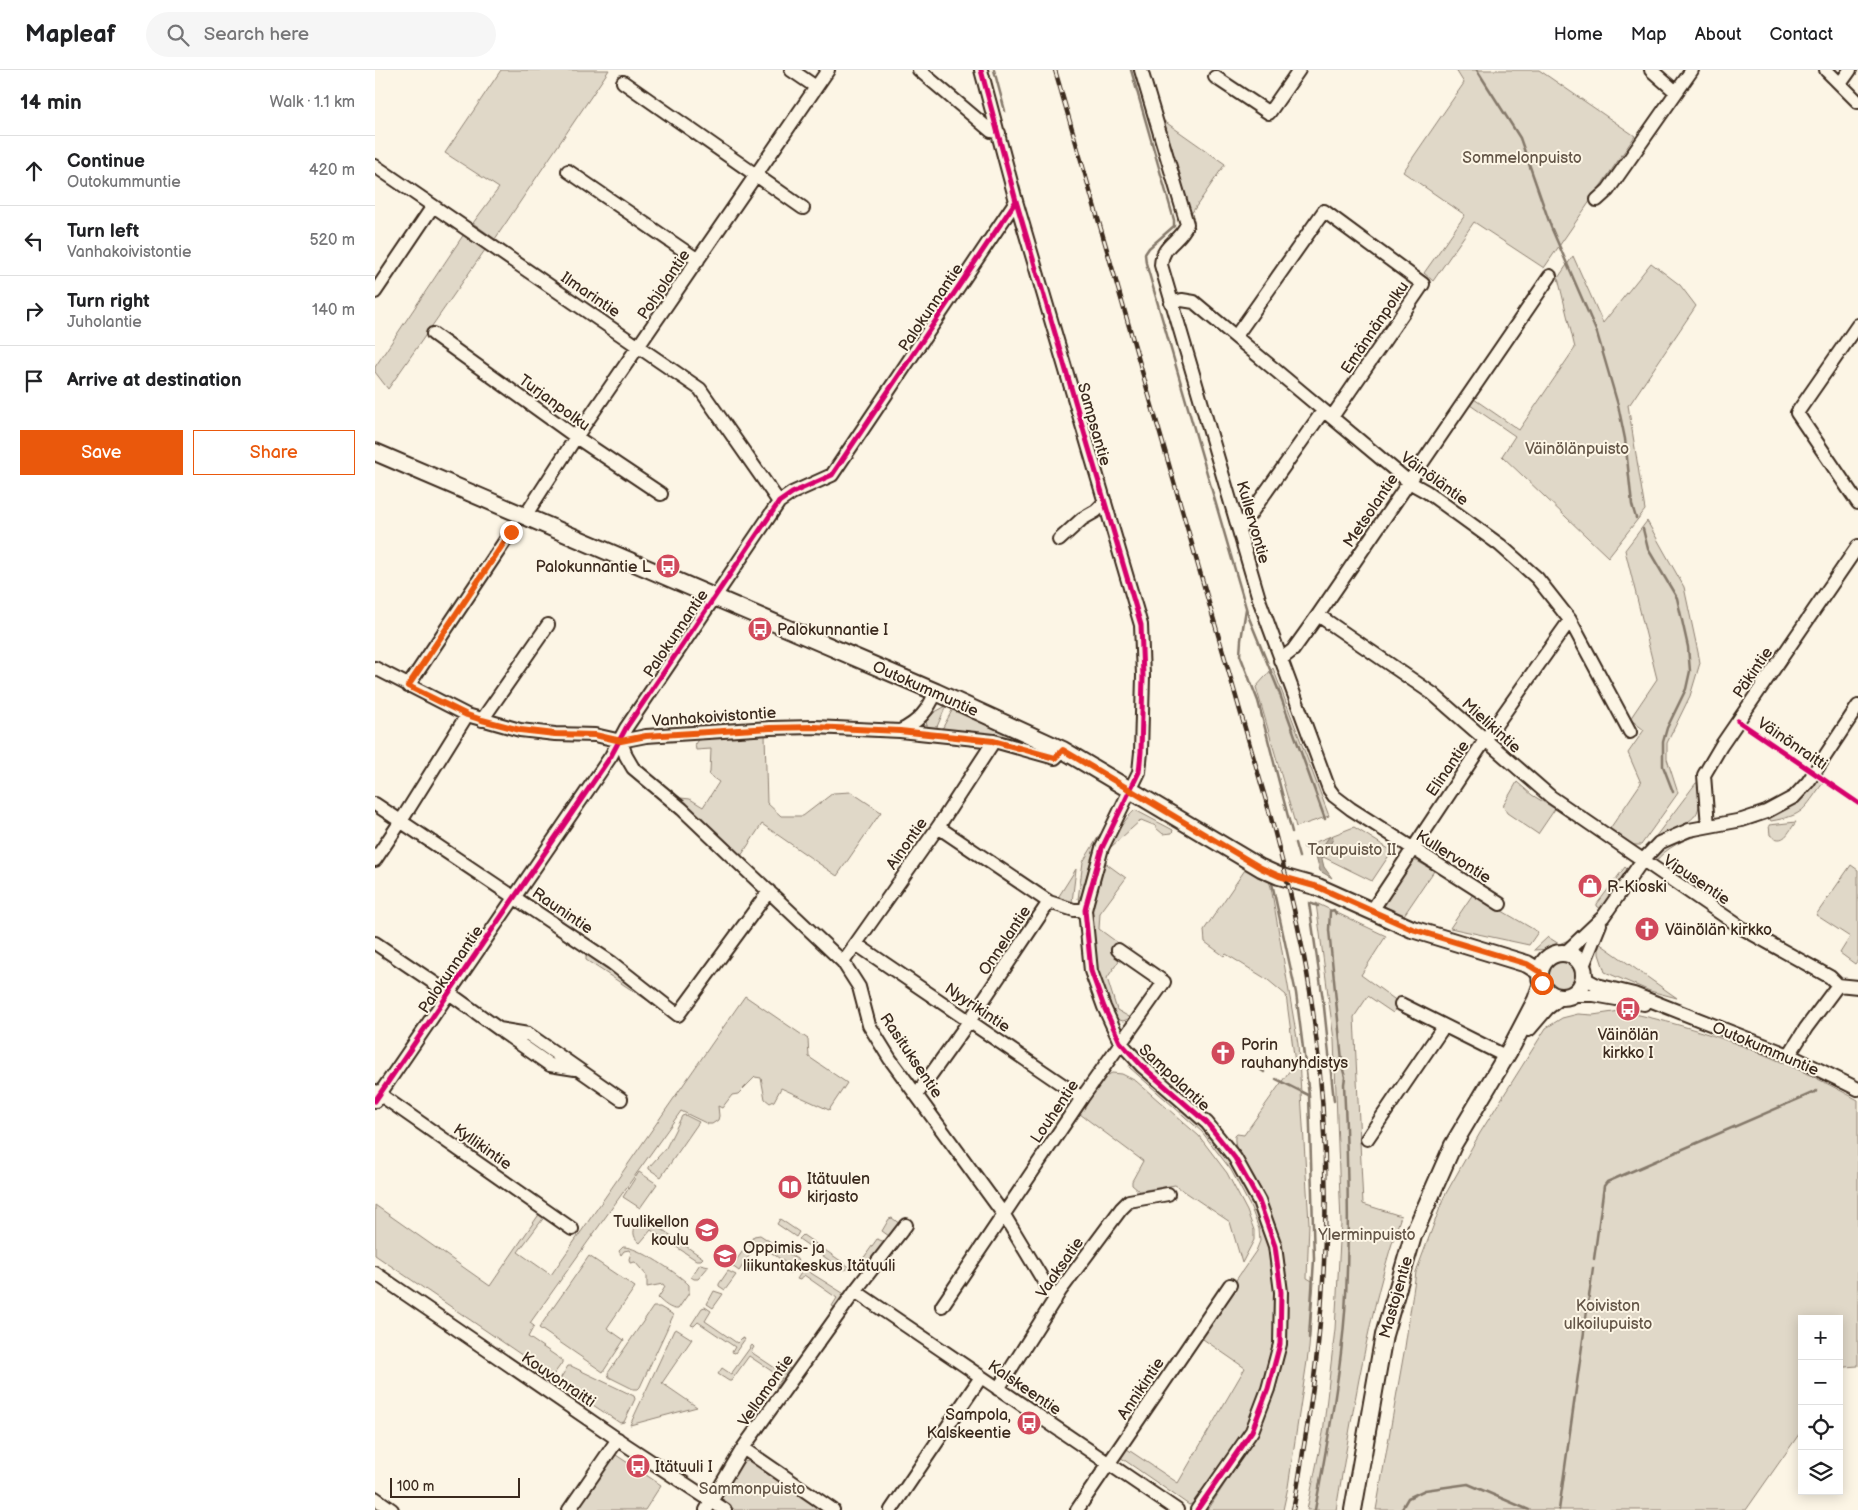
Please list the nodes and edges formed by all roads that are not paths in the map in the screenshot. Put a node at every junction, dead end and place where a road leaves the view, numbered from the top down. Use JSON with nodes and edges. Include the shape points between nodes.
{"nodes":[{"id":1,"x":791,"y":70,"type":"edge"},
{"id":2,"x":828,"y":70,"type":"edge"},
{"id":3,"x":919,"y":70,"type":"edge"},
{"id":4,"x":981,"y":70,"type":"edge"},
{"id":5,"x":1141,"y":70,"type":"edge"},
{"id":6,"x":1299,"y":70,"type":"edge"},
{"id":7,"x":1651,"y":70,"type":"edge"},
{"id":8,"x":1692,"y":70,"type":"edge"},
{"id":9,"x":1826,"y":70,"type":"edge"},
{"id":10,"x":1850,"y":70,"type":"edge"},
{"id":11,"x":1215,"y":78,"type":"dead end"},
{"id":12,"x":623,"y":82,"type":"dead end"},
{"id":13,"x":1840,"y":84,"type":"junction"},
{"id":14,"x":816,"y":87,"type":"junction"},
{"id":15,"x":1677,"y":92,"type":"junction"},
{"id":16,"x":1858,"y":102,"type":"edge"},
{"id":17,"x":999,"y":133,"type":"junction"},
{"id":18,"x":375,"y":166,"type":"edge"},
{"id":19,"x":568,"y":171,"type":"dead end"},
{"id":20,"x":757,"y":174,"type":"junction"},
{"id":21,"x":1597,"y":200,"type":"dead end"},
{"id":22,"x":1017,"y":201,"type":"junction"},
{"id":23,"x":433,"y":206,"type":"junction"},
{"id":24,"x":803,"y":208,"type":"dead end"},
{"id":25,"x":699,"y":260,"type":"junction"},
{"id":26,"x":1550,"y":276,"type":"dead end"},
{"id":27,"x":375,"y":292,"type":"edge"},
{"id":28,"x":1171,"y":303,"type":"junction"},
{"id":29,"x":1858,"y":326,"type":"edge"},
{"id":30,"x":433,"y":334,"type":"dead end"},
{"id":31,"x":1236,"y":336,"type":"junction"},
{"id":32,"x":639,"y":346,"type":"junction"},
{"id":33,"x":1328,"y":414,"type":"junction"},
{"id":34,"x":576,"y":437,"type":"junction"},
{"id":35,"x":375,"y":452,"type":"edge"},
{"id":36,"x":1409,"y":482,"type":"junction"},
{"id":37,"x":661,"y":494,"type":"dead end"},
{"id":38,"x":779,"y":502,"type":"junction"},
{"id":39,"x":1105,"y":502,"type":"junction"},
{"id":40,"x":1858,"y":504,"type":"edge"},
{"id":41,"x":525,"y":516,"type":"junction"},
{"id":42,"x":1239,"y":530,"type":"junction"},
{"id":43,"x":511,"y":532,"type":"dead end"},
{"id":44,"x":1059,"y":540,"type":"dead end"},
{"id":45,"x":1858,"y":546,"type":"edge"},
{"id":46,"x":714,"y":596,"type":"junction"},
{"id":47,"x":1318,"y":615,"type":"junction"},
{"id":48,"x":1570,"y":620,"type":"junction"},
{"id":49,"x":548,"y":625,"type":"dead end"},
{"id":50,"x":1281,"y":660,"type":"junction"},
{"id":51,"x":375,"y":668,"type":"edge"},
{"id":52,"x":408,"y":686,"type":"junction"},
{"id":53,"x":937,"y":692,"type":"junction"},
{"id":54,"x":1858,"y":706,"type":"edge"},
{"id":55,"x":467,"y":715,"type":"junction"},
{"id":56,"x":482,"y":720,"type":"junction"},
{"id":57,"x":900,"y":731,"type":"junction"},
{"id":58,"x":1631,"y":732,"type":"dead end"},
{"id":59,"x":1485,"y":740,"type":"junction"},
{"id":60,"x":621,"y":741,"type":"junction"},
{"id":61,"x":993,"y":741,"type":"junction"},
{"id":62,"x":1063,"y":750,"type":"junction"},
{"id":63,"x":1131,"y":790,"type":"junction"},
{"id":64,"x":375,"y":804,"type":"edge"},
{"id":65,"x":401,"y":821,"type":"junction"},
{"id":66,"x":1709,"y":826,"type":"junction"},
{"id":67,"x":937,"y":827,"type":"junction"},
{"id":68,"x":1412,"y":849,"type":"junction"},
{"id":69,"x":375,"y":860,"type":"edge"},
{"id":70,"x":1641,"y":863,"type":"junction"},
{"id":71,"x":769,"y":891,"type":"junction"},
{"id":72,"x":514,"y":897,"type":"junction"},
{"id":73,"x":1049,"y":902,"type":"junction"},
{"id":74,"x":1499,"y":904,"type":"dead end"},
{"id":75,"x":1085,"y":910,"type":"junction"},
{"id":76,"x":1371,"y":912,"type":"junction"},
{"id":77,"x":1603,"y":917,"type":"junction"},
{"id":78,"x":375,"y":943,"type":"edge"},
{"id":79,"x":856,"y":944,"type":"junction"},
{"id":80,"x":1464,"y":945,"type":"junction"},
{"id":81,"x":1119,"y":950,"type":"dead end"},
{"id":82,"x":1560,"y":954,"type":"junction"},
{"id":83,"x":843,"y":962,"type":"junction"},
{"id":84,"x":1583,"y":972,"type":"junction"},
{"id":85,"x":1541,"y":977,"type":"junction"},
{"id":86,"x":1838,"y":985,"type":"junction"},
{"id":87,"x":1858,"y":987,"type":"edge"},
{"id":88,"x":449,"y":993,"type":"junction"},
{"id":89,"x":1565,"y":996,"type":"junction"},
{"id":90,"x":1401,"y":1004,"type":"dead end"},
{"id":91,"x":1673,"y":1010,"type":"junction"},
{"id":92,"x":970,"y":1020,"type":"junction"},
{"id":93,"x":1444,"y":1026,"type":"junction"},
{"id":94,"x":1120,"y":1042,"type":"junction"},
{"id":95,"x":1509,"y":1051,"type":"junction"},
{"id":96,"x":1789,"y":1056,"type":"junction"},
{"id":97,"x":1858,"y":1089,"type":"edge"},
{"id":98,"x":917,"y":1094,"type":"junction"},
{"id":99,"x":377,"y":1095,"type":"edge"},
{"id":100,"x":1081,"y":1098,"type":"junction"},
{"id":101,"x":621,"y":1099,"type":"dead end"},
{"id":102,"x":1367,"y":1139,"type":"dead end"},
{"id":103,"x":1168,"y":1194,"type":"dead end"},
{"id":104,"x":1004,"y":1214,"type":"junction"},
{"id":105,"x":906,"y":1225,"type":"dead end"},
{"id":106,"x":572,"y":1229,"type":"dead end"},
{"id":107,"x":376,"y":1277,"type":"edge"},
{"id":108,"x":1230,"y":1285,"type":"dead end"},
{"id":109,"x":855,"y":1291,"type":"junction"},
{"id":110,"x":1055,"y":1300,"type":"junction"},
{"id":111,"x":942,"y":1306,"type":"dead end"},
{"id":112,"x":981,"y":1378,"type":"junction"},
{"id":113,"x":999,"y":1389,"type":"junction"},
{"id":114,"x":618,"y":1439,"type":"junction"},
{"id":115,"x":743,"y":1448,"type":"junction"},
{"id":116,"x":1109,"y":1464,"type":"junction"},
{"id":117,"x":375,"y":1498,"type":"edge"},
{"id":118,"x":709,"y":1505,"type":"edge"},
{"id":119,"x":392,"y":1510,"type":"edge"},
{"id":120,"x":569,"y":1510,"type":"edge"},
{"id":121,"x":725,"y":1510,"type":"edge"},
{"id":122,"x":833,"y":1510,"type":"edge"},
{"id":123,"x":891,"y":1510,"type":"edge"},
{"id":124,"x":1077,"y":1510,"type":"edge"},
{"id":125,"x":1177,"y":1510,"type":"edge"},
{"id":126,"x":1197,"y":1510,"type":"edge"},
{"id":127,"x":1353,"y":1510,"type":"edge"}],
"edges":[{"from":1,"to":14,"type":"street"},
{"from":2,"to":14,"type":"street","name":"Pohjolantie"},
{"from":3,"to":17,"type":"street","via":[[991,131]]},
{"from":4,"to":17,"type":"street","name":"Sampsantie"},
{"from":5,"to":28,"type":"street","name":"Kullervontie","via":[[1187,224],[1184,232],[1161,255]]},
{"from":6,"to":11,"type":"street","via":[[1269,113]]},
{"from":7,"to":15,"type":"street"},
{"from":8,"to":15,"type":"street"},
{"from":9,"to":13,"type":"street"},
{"from":10,"to":13,"type":"street"},
{"from":12,"to":20,"type":"street"},
{"from":13,"to":16,"type":"street"},
{"from":14,"to":20,"type":"street","name":"Pohjolantie"},
{"from":15,"to":21,"type":"street","via":[[1608,190]]},
{"from":17,"to":22,"type":"street","name":"Sampsantie"},
{"from":18,"to":23,"type":"street","name":"Ilmarintie"},
{"from":19,"to":25,"type":"street"},
{"from":20,"to":24,"type":"street"},
{"from":20,"to":25,"type":"street","name":"Pohjolantie"},
{"from":22,"to":38,"type":"street","name":"Palokunnantie","via":[[832,475]]},
{"from":22,"to":39,"type":"street","name":"Sampsantie"},
{"from":23,"to":27,"type":"street"},
{"from":23,"to":32,"type":"street","name":"Ilmarintie"},
{"from":25,"to":32,"type":"street","name":"Pohjolantie"},
{"from":26,"to":36,"type":"street","name":"Metsolantie"},
{"from":28,"to":31,"type":"street","name":"Väinöläntie","via":[[1182,300],[1194,302]]},
{"from":28,"to":42,"type":"street","name":"Kullervontie"},
{"from":29,"to":40,"type":"street","via":[[1797,414]]},
{"from":30,"to":34,"type":"street","name":"Turjanpolku"},
{"from":31,"to":33,"type":"street","name":"Väinöläntie"},
{"from":31,"to":33,"type":"street","name":"Emännänpolku","via":[[1324,211],[1423,284]]},
{"from":32,"to":34,"type":"street","name":"Pohjolantie"},
{"from":32,"to":38,"type":"street","name":"Ilmarintie","via":[[700,389]]},
{"from":33,"to":36,"type":"street","name":"Väinöläntie"},
{"from":33,"to":42,"type":"street"},
{"from":34,"to":37,"type":"street","name":"Turjanpolku"},
{"from":34,"to":41,"type":"street","name":"Pohjolantie"},
{"from":35,"to":41,"type":"main road","name":"Outokummuntie"},
{"from":36,"to":47,"type":"street","name":"Metsolantie"},
{"from":36,"to":48,"type":"street","name":"Väinöläntie","via":[[1500,545],[1537,578]]},
{"from":38,"to":46,"type":"street","name":"Palokunnantie"},
{"from":39,"to":44,"type":"street"},
{"from":39,"to":63,"type":"street","name":"Sampsantie","via":[[1141,625],[1141,752],[1139,772]]},
{"from":41,"to":46,"type":"main road","name":"Outokummuntie"},
{"from":42,"to":50,"type":"street","name":"Kullervontie"},
{"from":43,"to":52,"type":"street"},
{"from":45,"to":66,"type":"street","name":"Päkintie","via":[[1704,774]]},
{"from":46,"to":53,"type":"main road","name":"Outokummuntie"},
{"from":46,"to":60,"type":"street","name":"Palokunnantie"},
{"from":47,"to":50,"type":"street","name":"Metsolantie","via":[[1293,650]]},
{"from":47,"to":59,"type":"street","name":"Mielikintie","via":[[1433,694]]},
{"from":48,"to":58,"type":"street","name":"Väinöläntie"},
{"from":48,"to":59,"type":"street","name":"Elinantie"},
{"from":49,"to":56,"type":"street"},
{"from":50,"to":68,"type":"street","name":"Kullervontie","via":[[1333,796]]},
{"from":51,"to":52,"type":"street","name":"Vanhakoivistontie"},
{"from":52,"to":55,"type":"street","name":"Vanhakoivistontie"},
{"from":53,"to":57,"type":"street","via":[[920,718]]},
{"from":53,"to":62,"type":"main road","name":"Outokummuntie"},
{"from":54,"to":66,"type":"street","via":[[1808,782],[1794,797],[1766,812]]},
{"from":55,"to":56,"type":"street","name":"Vanhakoivistontie"},
{"from":55,"to":65,"type":"street"},
{"from":56,"to":60,"type":"street","name":"Vanhakoivistontie","via":[[520,730],[595,735]]},
{"from":57,"to":60,"type":"street","name":"Vanhakoivistontie","via":[[770,728],[646,736]]},
{"from":57,"to":61,"type":"street","name":"Vanhakoivistontie"},
{"from":59,"to":68,"type":"street","name":"Elinantie"},
{"from":59,"to":70,"type":"street","name":"Mielikintie","via":[[1551,797]]},
{"from":60,"to":71,"type":"street","name":"Rasituksentie","via":[[633,768]]},
{"from":60,"to":72,"type":"street","name":"Palokunnantie"},
{"from":61,"to":62,"type":"street","name":"Vanhakoivistontie","via":[[1055,758]]},
{"from":61,"to":67,"type":"street","name":"Ainontie"},
{"from":62,"to":63,"type":"main road","name":"Outokummuntie"},
{"from":63,"to":75,"type":"street","name":"Sampolantie","via":[[1102,848]]},
{"from":63,"to":76,"type":"main road","name":"Outokummuntie","via":[[1261,868],[1318,887]]},
{"from":64,"to":65,"type":"street","name":"Raunintie"},
{"from":65,"to":69,"type":"street"},
{"from":65,"to":72,"type":"street","name":"Raunintie"},
{"from":66,"to":70,"type":"street","via":[[1659,842]]},
{"from":67,"to":73,"type":"street"},
{"from":67,"to":79,"type":"street","name":"Ainontie"},
{"from":68,"to":74,"type":"street","name":"Kullervontie"},
{"from":68,"to":76,"type":"street","name":"Elinantie"},
{"from":70,"to":77,"type":"street"},
{"from":70,"to":86,"type":"street","name":"Vipusentie"},
{"from":71,"to":72,"type":"street","name":"Raunintie","via":[[678,1016],[612,963]]},
{"from":71,"to":83,"type":"street","name":"Rasituksentie"},
{"from":72,"to":88,"type":"street","name":"Palokunnantie"},
{"from":73,"to":75,"type":"street"},
{"from":73,"to":92,"type":"street","name":"Onnelantie"},
{"from":75,"to":94,"type":"street","name":"Sampolantie","via":[[1091,971]]},
{"from":76,"to":80,"type":"main road","name":"Outokummuntie"},
{"from":77,"to":82,"type":"street"},
{"from":77,"to":84,"type":"street","via":[[1589,948]]},
{"from":78,"to":88,"type":"street"},
{"from":79,"to":83,"type":"street","name":"Ainontie"},
{"from":79,"to":92,"type":"street","name":"Nyyrikintie"},
{"from":80,"to":82,"type":"main road","name":"Outokummuntie","via":[[1530,954]]},
{"from":80,"to":85,"type":"main road","name":"Outokummuntie","via":[[1527,964]]},
{"from":81,"to":94,"type":"street","name":"Louhentie","via":[[1164,982]]},
{"from":82,"to":84,"type":"main road","via":[[1576,957]]},
{"from":82,"to":85,"type":"main road","via":[[1545,961]]},
{"from":83,"to":98,"type":"street","name":"Rasituksentie","via":[[859,987],[869,1025]]},
{"from":84,"to":89,"type":"main road","via":[[1580,988]]},
{"from":84,"to":91,"type":"street","name":"Outokummuntie","via":[[1597,985],[1634,994]]},
{"from":85,"to":89,"type":"main road","via":[[1549,992]]},
{"from":85,"to":95,"type":"main road","name":"Mastojentie","via":[[1536,1000]]},
{"from":86,"to":87,"type":"street"},
{"from":86,"to":96,"type":"street"},
{"from":88,"to":99,"type":"street","name":"Palokunnantie"},
{"from":88,"to":101,"type":"street","via":[[499,1029],[528,1034]]},
{"from":89,"to":91,"type":"street","name":"Outokummuntie","via":[[1594,995]]},
{"from":89,"to":95,"type":"main road","name":"Mastojentie","via":[[1547,1007]]},
{"from":90,"to":93,"type":"street"},
{"from":91,"to":96,"type":"street","name":"Outokummuntie"},
{"from":92,"to":98,"type":"street","name":"Onnelantie"},
{"from":92,"to":100,"type":"street","name":"Nyyrikintie"},
{"from":93,"to":95,"type":"street"},
{"from":93,"to":102,"type":"street"},
{"from":94,"to":100,"type":"street","name":"Louhentie"},
{"from":94,"to":126,"type":"street","name":"Sampolantie","via":[[1142,1066],[1207,1123],[1235,1158],[1259,1201],[1275,1246],[1281,1292],[1280,1344],[1268,1389],[1252,1431]]},
{"from":95,"to":127,"type":"main road","name":"Mastojentie","via":[[1453,1145],[1413,1236],[1384,1335]]},
{"from":96,"to":97,"type":"street","name":"Outokummuntie"},
{"from":98,"to":104,"type":"street","name":"Rasituksentie"},
{"from":99,"to":106,"type":"street","name":"Kyllikintie"},
{"from":100,"to":104,"type":"street","name":"Louhentie"},
{"from":103,"to":110,"type":"street","name":"Vaaksatie","via":[[1129,1201]]},
{"from":104,"to":110,"type":"street","name":"Rasituksentie"},
{"from":104,"to":111,"type":"street","name":"Louhentie"},
{"from":105,"to":109,"type":"street","name":"Vellamontie"},
{"from":107,"to":114,"type":"street","name":"Kouvonraitti"},
{"from":108,"to":116,"type":"street","name":"Annikintie"},
{"from":109,"to":112,"type":"street","name":"Kalskeentie"},
{"from":109,"to":115,"type":"street","name":"Vellamontie"},
{"from":110,"to":113,"type":"street","name":"Vaaksatie"},
{"from":112,"to":113,"type":"street","name":"Kalskeentie"},
{"from":112,"to":123,"type":"street"},
{"from":113,"to":116,"type":"street","name":"Kalskeentie"},
{"from":114,"to":118,"type":"street","name":"Kouvonraitti"},
{"from":114,"to":120,"type":"street"},
{"from":115,"to":118,"type":"street","name":"Vellamontie"},
{"from":115,"to":122,"type":"street"},
{"from":116,"to":124,"type":"street","name":"Annikintie"},
{"from":116,"to":125,"type":"street","name":"Kalskeentie"},
{"from":117,"to":119,"type":"street"},
{"from":118,"to":121,"type":"street","name":"Kouvonraitti"}]}
